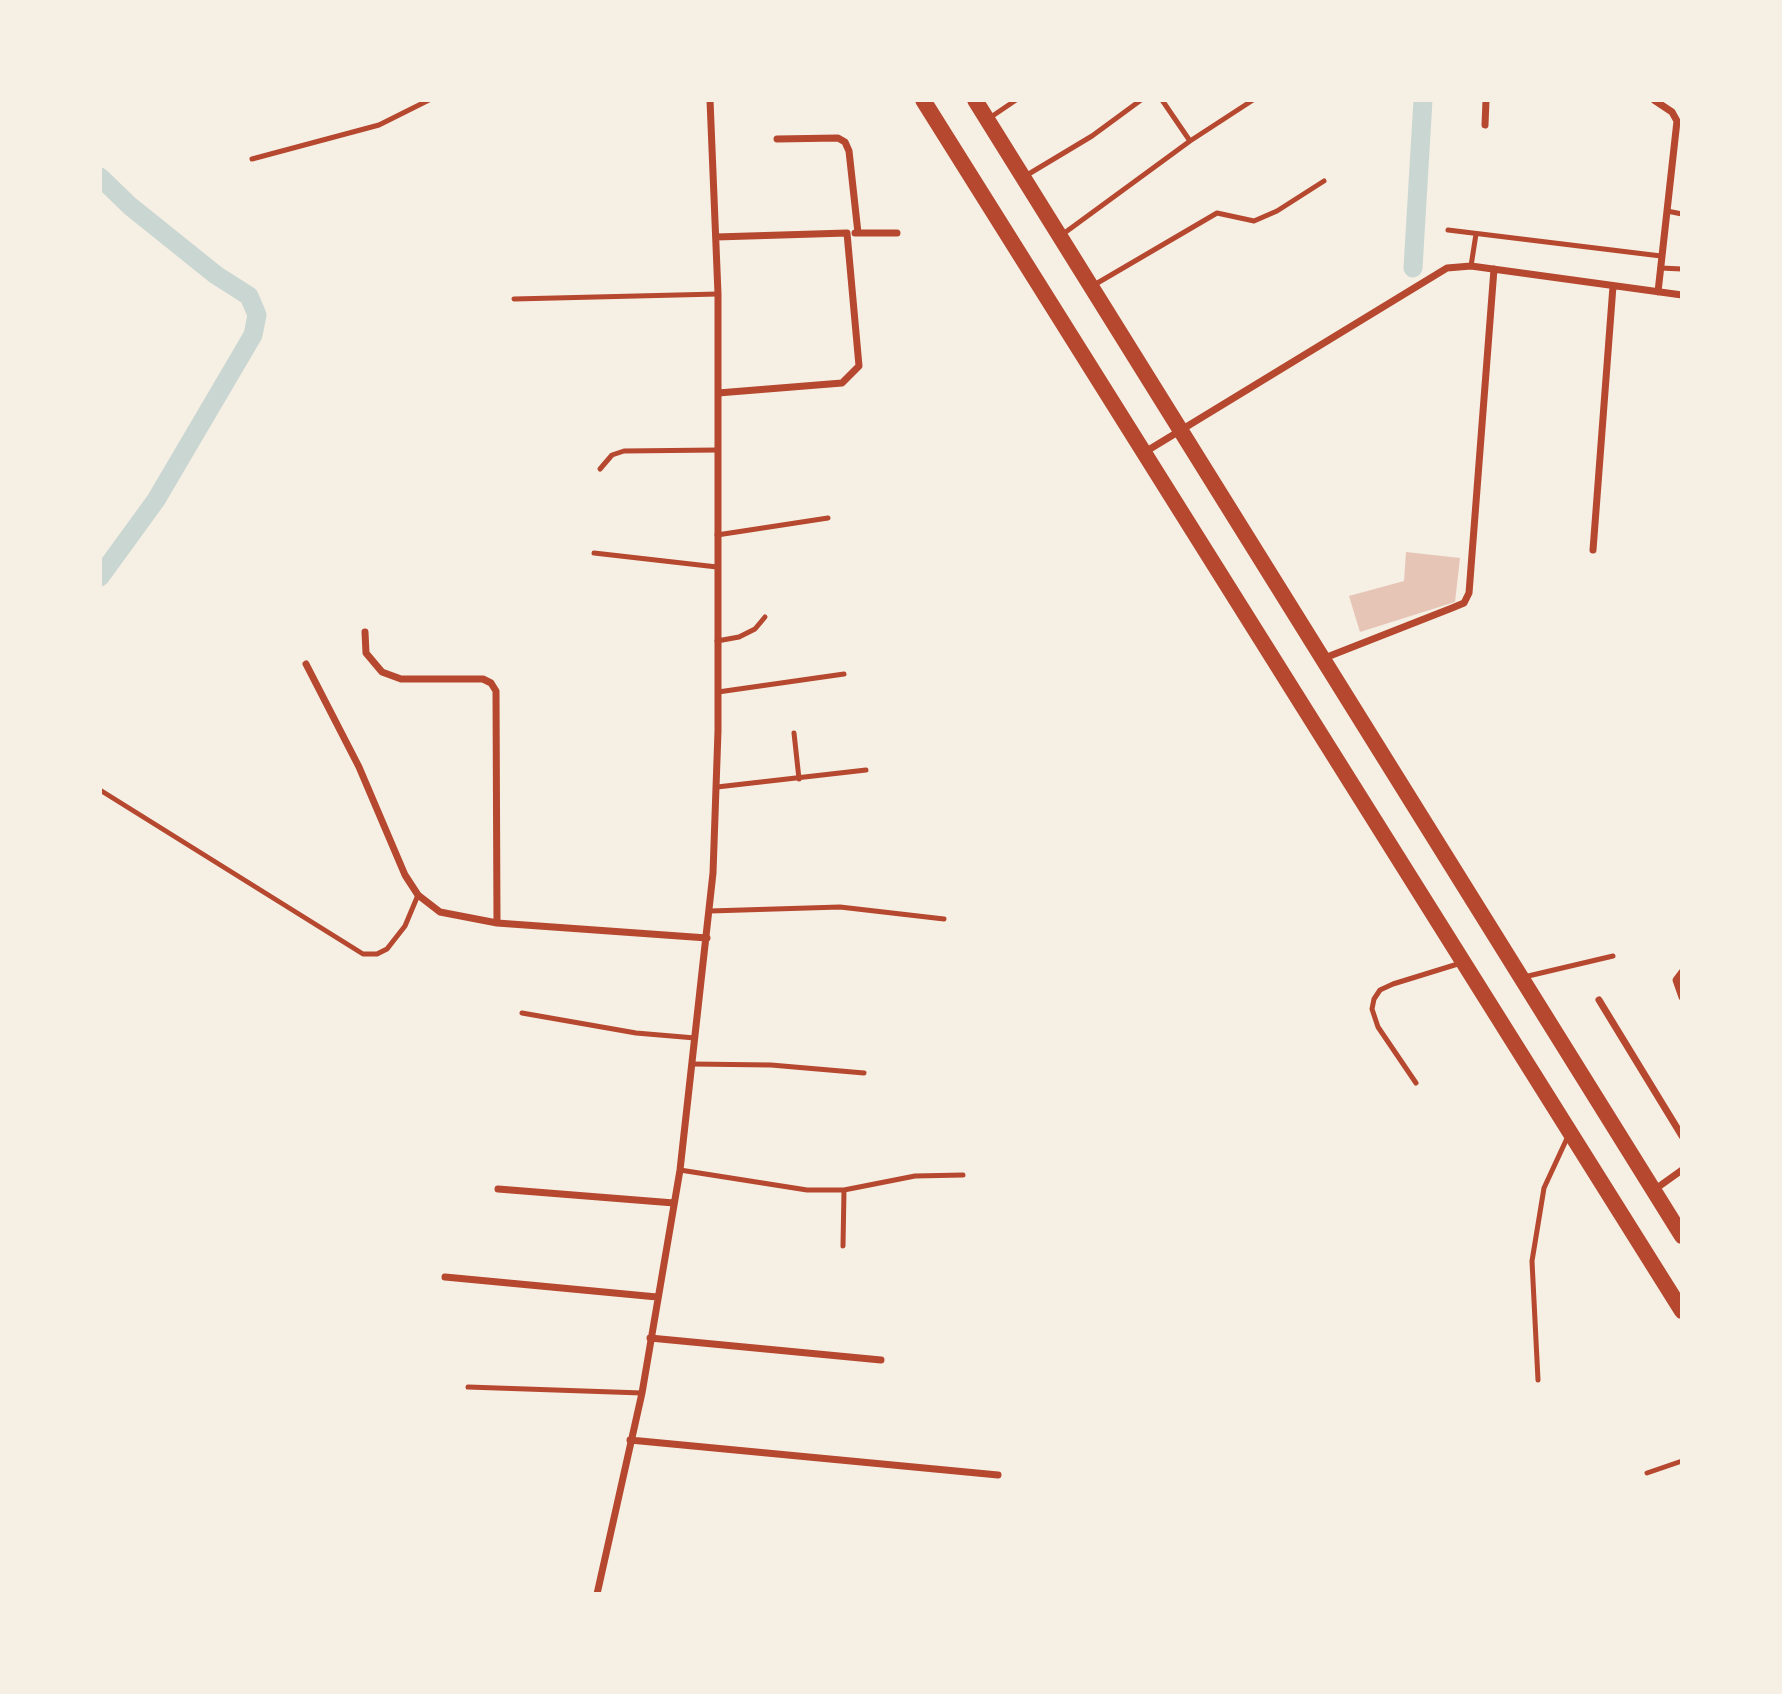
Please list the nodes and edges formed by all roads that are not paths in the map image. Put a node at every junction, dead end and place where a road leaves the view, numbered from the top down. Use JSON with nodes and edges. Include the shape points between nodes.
{"nodes":[{"id":1,"x":429,"y":100,"type":"edge"},
{"id":2,"x":710,"y":100,"type":"edge"},
{"id":3,"x":923,"y":100,"type":"edge"},
{"id":4,"x":975,"y":100,"type":"edge"},
{"id":5,"x":1017,"y":100,"type":"edge"},
{"id":6,"x":1141,"y":100,"type":"edge"},
{"id":7,"x":1163,"y":100,"type":"edge"},
{"id":8,"x":1253,"y":100,"type":"edge"},
{"id":9,"x":1486,"y":100,"type":"edge"},
{"id":10,"x":1654,"y":100,"type":"edge"},
{"id":11,"x":1682,"y":110,"type":"edge"},
{"id":12,"x":1672,"y":112,"type":"junction"},
{"id":13,"x":988,"y":119,"type":"junction"},
{"id":14,"x":1485,"y":125,"type":"dead end"},
{"id":15,"x":776,"y":139,"type":"dead end"},
{"id":16,"x":1190,"y":141,"type":"junction"},
{"id":17,"x":252,"y":159,"type":"dead end"},
{"id":18,"x":1024,"y":177,"type":"junction"},
{"id":19,"x":1324,"y":181,"type":"dead end"},
{"id":20,"x":1667,"y":211,"type":"junction"},
{"id":21,"x":1682,"y":214,"type":"edge"},
{"id":22,"x":1448,"y":230,"type":"dead end"},
{"id":23,"x":847,"y":233,"type":"junction"},
{"id":24,"x":858,"y":233,"type":"junction"},
{"id":25,"x":897,"y":233,"type":"dead end"},
{"id":26,"x":1476,"y":233,"type":"junction"},
{"id":27,"x":1060,"y":236,"type":"junction"},
{"id":28,"x":716,"y":237,"type":"junction"},
{"id":29,"x":1661,"y":256,"type":"junction"},
{"id":30,"x":1471,"y":266,"type":"junction"},
{"id":31,"x":1660,"y":268,"type":"junction"},
{"id":32,"x":1682,"y":269,"type":"edge"},
{"id":33,"x":1494,"y":270,"type":"junction"},
{"id":34,"x":1613,"y":286,"type":"junction"},
{"id":35,"x":1091,"y":287,"type":"junction"},
{"id":36,"x":1658,"y":292,"type":"junction"},
{"id":37,"x":718,"y":294,"type":"junction"},
{"id":38,"x":1682,"y":295,"type":"edge"},
{"id":39,"x":514,"y":299,"type":"dead end"},
{"id":40,"x":718,"y":393,"type":"junction"},
{"id":41,"x":1179,"y":430,"type":"junction"},
{"id":42,"x":716,"y":450,"type":"junction"},
{"id":43,"x":1144,"y":452,"type":"junction"},
{"id":44,"x":600,"y":469,"type":"dead end"},
{"id":45,"x":828,"y":518,"type":"dead end"},
{"id":46,"x":717,"y":535,"type":"junction"},
{"id":47,"x":1593,"y":550,"type":"dead end"},
{"id":48,"x":594,"y":553,"type":"dead end"},
{"id":49,"x":718,"y":567,"type":"junction"},
{"id":50,"x":765,"y":617,"type":"dead end"},
{"id":51,"x":365,"y":632,"type":"dead end"},
{"id":52,"x":717,"y":641,"type":"junction"},
{"id":53,"x":1321,"y":660,"type":"junction"},
{"id":54,"x":306,"y":664,"type":"dead end"},
{"id":55,"x":844,"y":674,"type":"dead end"},
{"id":56,"x":718,"y":692,"type":"junction"},
{"id":57,"x":794,"y":733,"type":"dead end"},
{"id":58,"x":866,"y":770,"type":"dead end"},
{"id":59,"x":799,"y":779,"type":"junction"},
{"id":60,"x":717,"y":787,"type":"junction"},
{"id":61,"x":100,"y":790,"type":"edge"},
{"id":62,"x":418,"y":895,"type":"junction"},
{"id":63,"x":710,"y":911,"type":"junction"},
{"id":64,"x":944,"y":919,"type":"dead end"},
{"id":65,"x":497,"y":923,"type":"junction"},
{"id":66,"x":707,"y":938,"type":"junction"},
{"id":67,"x":1613,"y":956,"type":"dead end"},
{"id":68,"x":1464,"y":962,"type":"junction"},
{"id":69,"x":1682,"y":972,"type":"edge"},
{"id":70,"x":1521,"y":977,"type":"junction"},
{"id":71,"x":1682,"y":997,"type":"edge"},
{"id":72,"x":1599,"y":1000,"type":"dead end"},
{"id":73,"x":522,"y":1013,"type":"dead end"},
{"id":74,"x":695,"y":1038,"type":"junction"},
{"id":75,"x":692,"y":1064,"type":"junction"},
{"id":76,"x":864,"y":1073,"type":"dead end"},
{"id":77,"x":1416,"y":1083,"type":"dead end"},
{"id":78,"x":1570,"y":1132,"type":"junction"},
{"id":79,"x":1682,"y":1136,"type":"edge"},
{"id":80,"x":680,"y":1170,"type":"junction"},
{"id":81,"x":1682,"y":1170,"type":"edge"},
{"id":82,"x":963,"y":1175,"type":"dead end"},
{"id":83,"x":498,"y":1189,"type":"dead end"},
{"id":84,"x":844,"y":1190,"type":"junction"},
{"id":85,"x":1654,"y":1190,"type":"junction"},
{"id":86,"x":674,"y":1203,"type":"junction"},
{"id":87,"x":1682,"y":1236,"type":"edge"},
{"id":88,"x":843,"y":1246,"type":"dead end"},
{"id":89,"x":445,"y":1277,"type":"dead end"},
{"id":90,"x":657,"y":1297,"type":"junction"},
{"id":91,"x":1682,"y":1311,"type":"edge"},
{"id":92,"x":650,"y":1338,"type":"junction"},
{"id":93,"x":881,"y":1360,"type":"dead end"},
{"id":94,"x":1538,"y":1380,"type":"dead end"},
{"id":95,"x":468,"y":1387,"type":"dead end"},
{"id":96,"x":642,"y":1393,"type":"junction"},
{"id":97,"x":630,"y":1440,"type":"junction"},
{"id":98,"x":1682,"y":1461,"type":"edge"},
{"id":99,"x":1647,"y":1473,"type":"dead end"},
{"id":100,"x":998,"y":1475,"type":"dead end"},
{"id":101,"x":597,"y":1594,"type":"edge"}],
"edges":[{"from":1,"to":17,"type":"lane","via":[[379,125]]},
{"from":2,"to":28,"type":"street"},
{"from":3,"to":43,"type":"main road"},
{"from":4,"to":13,"type":"main road"},
{"from":5,"to":13,"type":"lane"},
{"from":6,"to":18,"type":"lane"},
{"from":7,"to":16,"type":"lane"},
{"from":8,"to":16,"type":"lane"},
{"from":9,"to":14,"type":"street"},
{"from":10,"to":12,"type":"street"},
{"from":11,"to":12,"type":"lane"},
{"from":12,"to":20,"type":"street","via":[[1676,121]]},
{"from":13,"to":18,"type":"main road"},
{"from":15,"to":24,"type":"street","via":[[838,138],[845,142]]},
{"from":16,"to":27,"type":"lane"},
{"from":18,"to":27,"type":"main road"},
{"from":19,"to":35,"type":"lane","via":[[1254,221],[1217,213]]},
{"from":20,"to":21,"type":"lane"},
{"from":20,"to":29,"type":"street"},
{"from":22,"to":26,"type":"lane"},
{"from":23,"to":24,"type":"street"},
{"from":23,"to":28,"type":"street"},
{"from":23,"to":40,"type":"street","via":[[859,366],[851,377],[842,383]]},
{"from":24,"to":25,"type":"street"},
{"from":26,"to":29,"type":"lane"},
{"from":26,"to":30,"type":"lane"},
{"from":27,"to":35,"type":"main road"},
{"from":28,"to":37,"type":"street"},
{"from":29,"to":31,"type":"street"},
{"from":30,"to":33,"type":"street"},
{"from":30,"to":41,"type":"street","via":[[1433,274]]},
{"from":31,"to":32,"type":"lane"},
{"from":31,"to":36,"type":"street"},
{"from":33,"to":34,"type":"street"},
{"from":33,"to":53,"type":"street","via":[[1469,593],[1464,603]]},
{"from":34,"to":36,"type":"street"},
{"from":34,"to":47,"type":"street"},
{"from":35,"to":41,"type":"main road"},
{"from":36,"to":38,"type":"street"},
{"from":37,"to":39,"type":"lane"},
{"from":37,"to":40,"type":"street"},
{"from":40,"to":42,"type":"street"},
{"from":41,"to":43,"type":"street"},
{"from":41,"to":53,"type":"main road"},
{"from":42,"to":44,"type":"lane","via":[[624,451],[612,455]]},
{"from":42,"to":46,"type":"street"},
{"from":43,"to":68,"type":"main road"},
{"from":45,"to":46,"type":"lane"},
{"from":46,"to":49,"type":"street"},
{"from":48,"to":49,"type":"lane"},
{"from":49,"to":52,"type":"street"},
{"from":50,"to":52,"type":"lane","via":[[739,637]]},
{"from":51,"to":65,"type":"street","via":[[366,653],[382,672],[401,679],[484,679],[496,691]]},
{"from":52,"to":56,"type":"street"},
{"from":53,"to":70,"type":"main road"},
{"from":54,"to":62,"type":"street"},
{"from":55,"to":56,"type":"lane"},
{"from":56,"to":60,"type":"street"},
{"from":57,"to":59,"type":"lane"},
{"from":58,"to":59,"type":"lane"},
{"from":59,"to":60,"type":"lane"},
{"from":60,"to":63,"type":"street"},
{"from":61,"to":62,"type":"lane","via":[[363,954],[387,948],[405,926]]},
{"from":62,"to":65,"type":"street","via":[[440,912]]},
{"from":63,"to":64,"type":"lane","via":[[840,907]]},
{"from":63,"to":66,"type":"street"},
{"from":65,"to":66,"type":"street"},
{"from":66,"to":74,"type":"street"},
{"from":67,"to":70,"type":"lane"},
{"from":68,"to":77,"type":"lane","via":[[1394,984],[1380,990],[1374,999],[1378,1027]]},
{"from":68,"to":78,"type":"main road"},
{"from":69,"to":71,"type":"street","via":[[1676,981]]},
{"from":70,"to":85,"type":"main road"},
{"from":72,"to":79,"type":"street"},
{"from":73,"to":74,"type":"lane"},
{"from":74,"to":75,"type":"street"},
{"from":75,"to":76,"type":"lane"},
{"from":75,"to":80,"type":"street"},
{"from":78,"to":91,"type":"main road"},
{"from":78,"to":94,"type":"lane","via":[[1544,1188],[1532,1261]]},
{"from":80,"to":84,"type":"lane","via":[[807,1190]]},
{"from":80,"to":86,"type":"street"},
{"from":81,"to":85,"type":"street"},
{"from":82,"to":84,"type":"lane","via":[[915,1176]]},
{"from":83,"to":86,"type":"street"},
{"from":84,"to":88,"type":"lane"},
{"from":85,"to":87,"type":"main road"},
{"from":86,"to":90,"type":"street"},
{"from":89,"to":90,"type":"street"},
{"from":90,"to":92,"type":"street"},
{"from":92,"to":93,"type":"street"},
{"from":92,"to":96,"type":"street"},
{"from":95,"to":96,"type":"lane"},
{"from":96,"to":97,"type":"street"},
{"from":97,"to":100,"type":"street"},
{"from":97,"to":101,"type":"street"},
{"from":98,"to":99,"type":"lane"}]}
